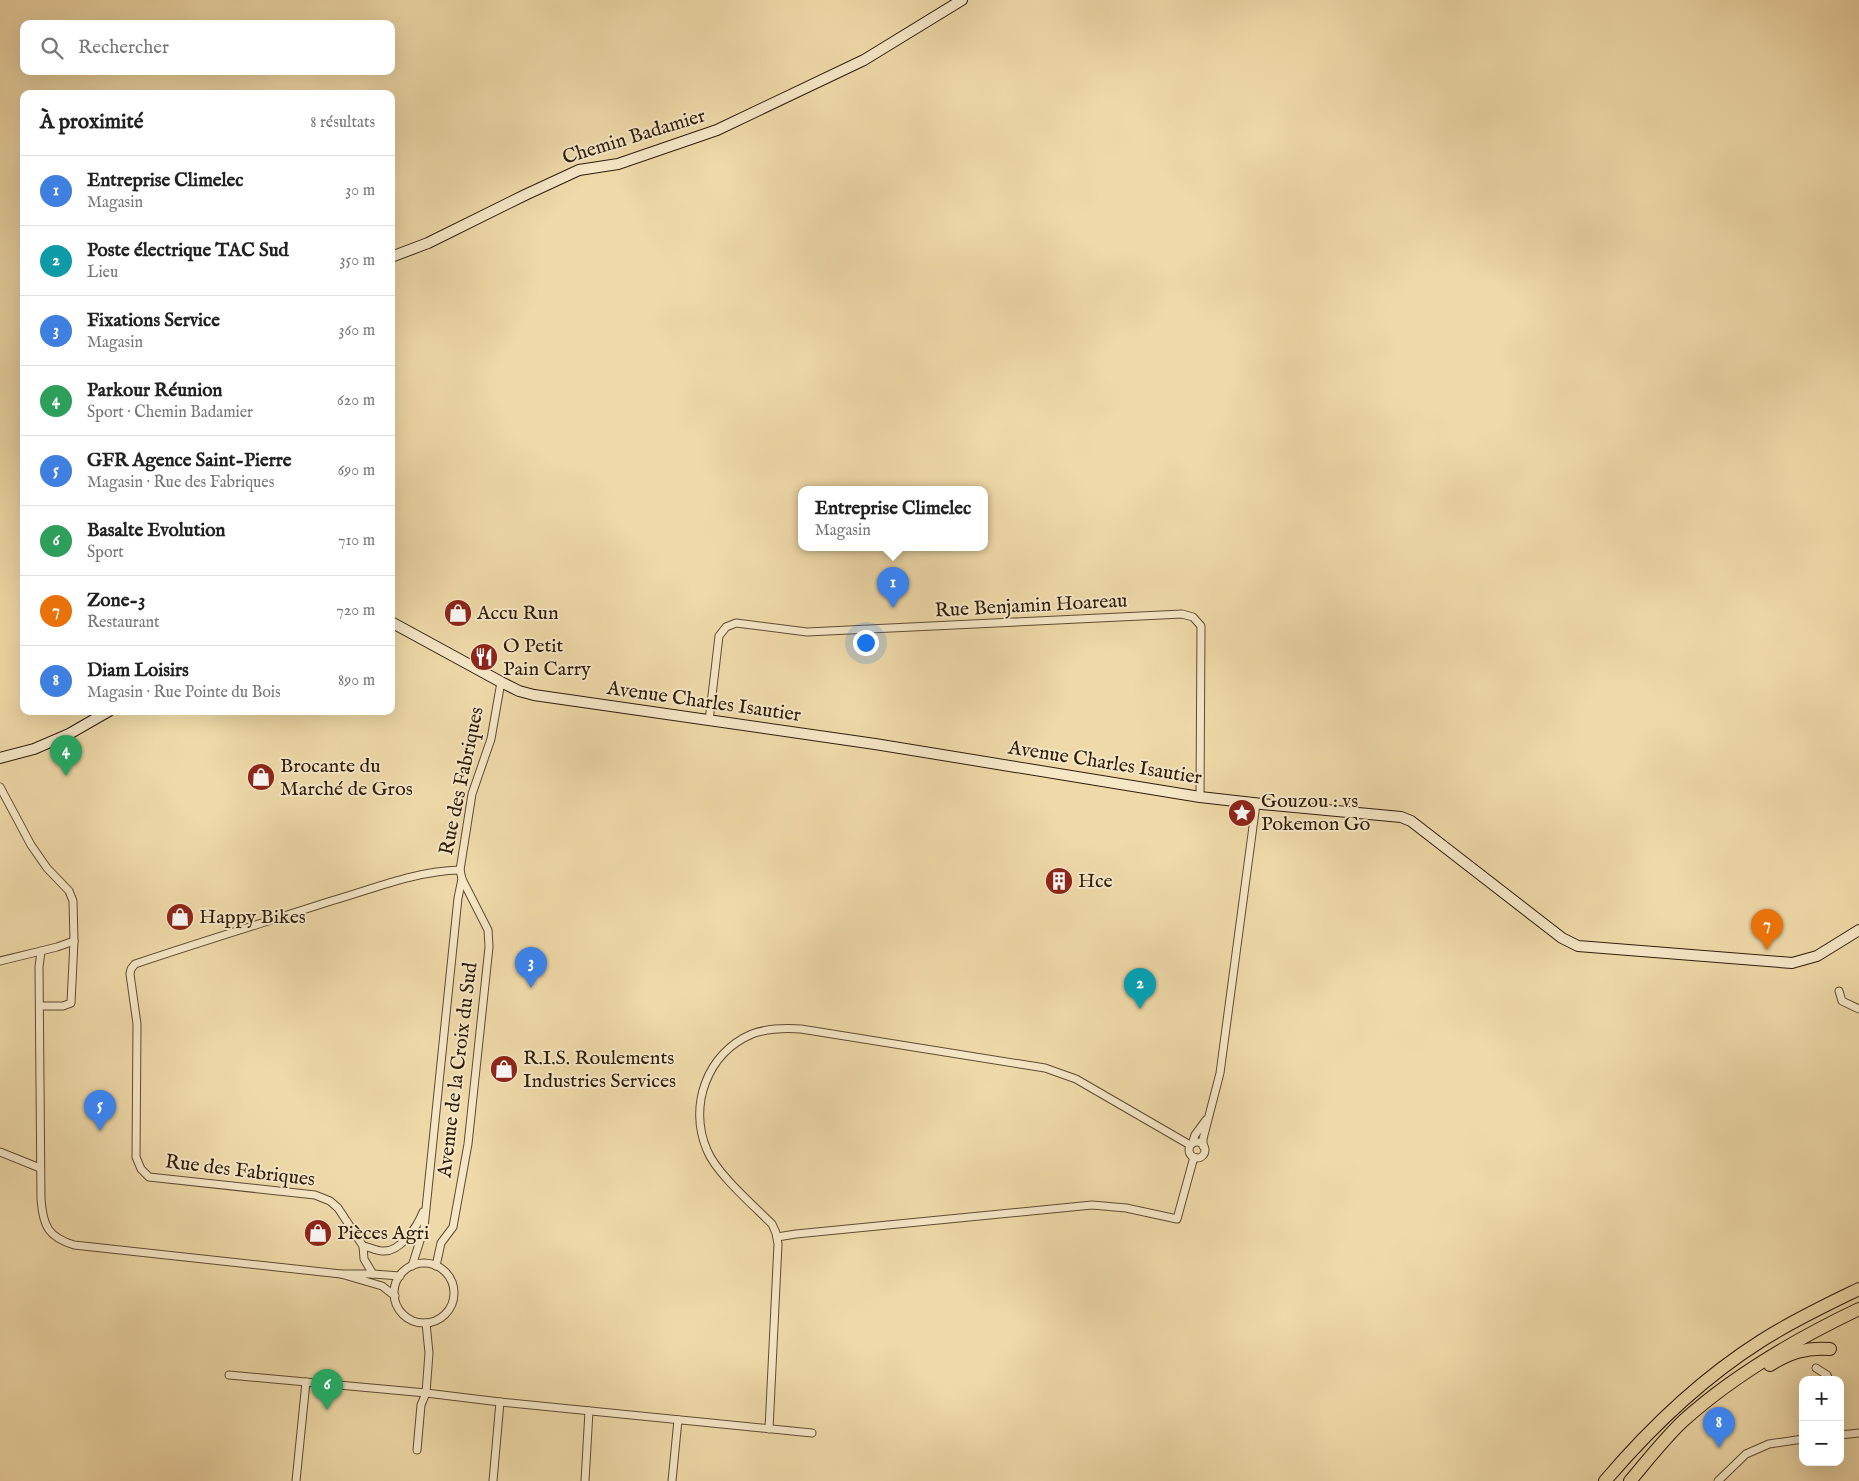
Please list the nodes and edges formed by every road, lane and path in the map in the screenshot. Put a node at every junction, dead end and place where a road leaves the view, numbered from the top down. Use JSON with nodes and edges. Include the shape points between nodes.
{"nodes":[{"id":1,"x":962,"y":0,"type":"edge"},
{"id":2,"x":395,"y":255,"type":"edge"},
{"id":3,"x":395,"y":624,"type":"edge"},
{"id":4,"x":501,"y":682,"type":"junction"},
{"id":5,"x":101,"y":715,"type":"edge"},
{"id":6,"x":709,"y":721,"type":"junction"},
{"id":7,"x":0,"y":758,"type":"edge"},
{"id":8,"x":0,"y":787,"type":"edge"},
{"id":9,"x":1200,"y":796,"type":"junction"},
{"id":10,"x":1256,"y":804,"type":"junction"},
{"id":11,"x":460,"y":870,"type":"junction"},
{"id":12,"x":462,"y":879,"type":"junction"},
{"id":13,"x":1859,"y":930,"type":"edge"},
{"id":14,"x":74,"y":941,"type":"junction"},
{"id":15,"x":41,"y":951,"type":"junction"},
{"id":16,"x":0,"y":961,"type":"edge"},
{"id":17,"x":1839,"y":991,"type":"dead end"},
{"id":18,"x":41,"y":1006,"type":"junction"},
{"id":19,"x":1859,"y":1009,"type":"edge"},
{"id":20,"x":1210,"y":1113,"type":"junction"},
{"id":21,"x":1191,"y":1144,"type":"junction"},
{"id":22,"x":1203,"y":1146,"type":"junction"},
{"id":23,"x":0,"y":1152,"type":"edge"},
{"id":24,"x":1194,"y":1157,"type":"junction"},
{"id":25,"x":40,"y":1168,"type":"junction"},
{"id":26,"x":426,"y":1204,"type":"junction"},
{"id":27,"x":777,"y":1237,"type":"junction"},
{"id":28,"x":363,"y":1246,"type":"junction"},
{"id":29,"x":412,"y":1266,"type":"junction"},
{"id":30,"x":436,"y":1266,"type":"junction"},
{"id":31,"x":341,"y":1274,"type":"junction"},
{"id":32,"x":373,"y":1274,"type":"junction"},
{"id":33,"x":400,"y":1276,"type":"junction"},
{"id":34,"x":1859,"y":1289,"type":"edge"},
{"id":35,"x":395,"y":1296,"type":"junction"},
{"id":36,"x":1859,"y":1309,"type":"edge"},
{"id":37,"x":426,"y":1323,"type":"junction"},
{"id":38,"x":1830,"y":1349,"type":"dead end"},
{"id":39,"x":1816,"y":1368,"type":"dead end"},
{"id":40,"x":229,"y":1375,"type":"dead end"},
{"id":41,"x":1827,"y":1376,"type":"edge"},
{"id":42,"x":306,"y":1382,"type":"junction"},
{"id":43,"x":426,"y":1393,"type":"junction"},
{"id":44,"x":500,"y":1402,"type":"junction"},
{"id":45,"x":589,"y":1411,"type":"junction"},
{"id":46,"x":678,"y":1420,"type":"junction"},
{"id":47,"x":770,"y":1429,"type":"junction"},
{"id":48,"x":1859,"y":1432,"type":"edge"},
{"id":49,"x":812,"y":1433,"type":"dead end"},
{"id":50,"x":1844,"y":1434,"type":"edge"},
{"id":51,"x":1799,"y":1440,"type":"edge"},
{"id":52,"x":417,"y":1450,"type":"dead end"},
{"id":53,"x":1631,"y":1480,"type":"edge"},
{"id":54,"x":296,"y":1481,"type":"edge"},
{"id":55,"x":493,"y":1481,"type":"edge"},
{"id":56,"x":585,"y":1481,"type":"edge"},
{"id":57,"x":672,"y":1481,"type":"edge"},
{"id":58,"x":1605,"y":1481,"type":"edge"},
{"id":59,"x":1718,"y":1481,"type":"edge"}],
"edges":[{"from":1,"to":2,"type":"street","name":"Chemin Badamier","via":[[864,60],[717,130],[618,164],[579,170],[428,243]]},
{"from":3,"to":4,"type":"street","name":"Avenue Charles Isautier"},
{"from":4,"to":6,"type":"street","name":"Avenue Charles Isautier","via":[[534,695]]},
{"from":4,"to":11,"type":"street","name":"Rue des Fabriques","via":[[489,746],[472,794]]},
{"from":5,"to":7,"type":"street","via":[[34,750]]},
{"from":6,"to":9,"type":"street","name":"Avenue Charles Isautier"},
{"from":6,"to":9,"type":"street","name":"Rue Benjamin Hoareau","via":[[719,636],[726,627],[736,623],[807,632],[1182,614],[1192,617],[1200,626]]},
{"from":8,"to":14,"type":"street","via":[[31,846],[69,891],[73,901]]},
{"from":9,"to":10,"type":"street","name":"Avenue Charles Isautier"},
{"from":10,"to":13,"type":"street","name":"Avenue Charles Isautier","via":[[1401,817],[1411,821],[1562,938],[1578,946],[1792,963],[1817,956]]},
{"from":10,"to":20,"type":"street","via":[[1222,1056]]},
{"from":11,"to":12,"type":"street","name":"Avenue de la Croix du Sud"},
{"from":11,"to":28,"type":"street","name":"Rue des Fabriques","via":[[435,871],[401,880],[207,940],[135,964],[131,969],[137,1024],[136,1157],[141,1169],[149,1177],[315,1195],[338,1208]]},
{"from":12,"to":26,"type":"street","name":"Avenue de la Croix du Sud"},
{"from":12,"to":30,"type":"street","name":"Avenue de la Croix du Sud","via":[[488,930],[489,947],[466,1151],[453,1227],[440,1242]]},
{"from":14,"to":15,"type":"street"},
{"from":14,"to":18,"type":"street","via":[[71,1004]]},
{"from":15,"to":16,"type":"street"},
{"from":15,"to":18,"type":"street"},
{"from":17,"to":19,"type":"street","via":[[1842,1001]]},
{"from":18,"to":25,"type":"street"},
{"from":20,"to":21,"type":"street"},
{"from":20,"to":22,"type":"street"},
{"from":21,"to":22,"type":"street","via":[[1199,1142]]},
{"from":21,"to":24,"type":"street","via":[[1189,1152]]},
{"from":21,"to":27,"type":"street","via":[[1076,1079],[1045,1068],[801,1029],[769,1030],[740,1040],[726,1051],[707,1077],[699,1111],[700,1131],[714,1164],[772,1224]]},
{"from":22,"to":24,"type":"street","via":[[1203,1155]]},
{"from":23,"to":25,"type":"street"},
{"from":24,"to":27,"type":"street","via":[[1177,1218],[1126,1208],[1092,1206]]},
{"from":25,"to":31,"type":"street","via":[[42,1212],[56,1239],[85,1246]]},
{"from":26,"to":28,"type":"street","via":[[417,1224],[395,1248],[383,1252]]},
{"from":26,"to":29,"type":"street","name":"Avenue de la Croix du Sud","via":[[424,1228]]},
{"from":27,"to":47,"type":"street"},
{"from":28,"to":32,"type":"street","name":"Rue des Fabriques","via":[[364,1259]]},
{"from":29,"to":30,"type":"street"},
{"from":29,"to":33,"type":"street"},
{"from":30,"to":37,"type":"street","via":[[449,1278],[454,1289],[453,1301],[444,1316]]},
{"from":31,"to":32,"type":"street"},
{"from":31,"to":35,"type":"street","via":[[382,1286]]},
{"from":32,"to":33,"type":"street"},
{"from":33,"to":35,"type":"street"},
{"from":34,"to":58,"type":"highway","via":[[1792,1323],[1732,1360],[1669,1411]]},
{"from":35,"to":37,"type":"street","via":[[403,1313],[413,1321]]},
{"from":36,"to":53,"type":"highway","via":[[1783,1348],[1716,1394],[1682,1422]]},
{"from":37,"to":43,"type":"street","via":[[429,1353]]},
{"from":38,"to":53,"type":"highway","via":[[1801,1350],[1751,1377],[1690,1425]]},
{"from":39,"to":41,"type":"street"},
{"from":40,"to":42,"type":"street"},
{"from":42,"to":43,"type":"street"},
{"from":42,"to":54,"type":"street"},
{"from":43,"to":44,"type":"street"},
{"from":43,"to":52,"type":"street","via":[[421,1406]]},
{"from":44,"to":45,"type":"street"},
{"from":44,"to":55,"type":"street"},
{"from":45,"to":46,"type":"street"},
{"from":45,"to":56,"type":"street"},
{"from":46,"to":47,"type":"street"},
{"from":46,"to":57,"type":"street"},
{"from":47,"to":49,"type":"street"},
{"from":48,"to":50,"type":"street"},
{"from":51,"to":59,"type":"street","via":[[1769,1444],[1746,1454]]}]}
